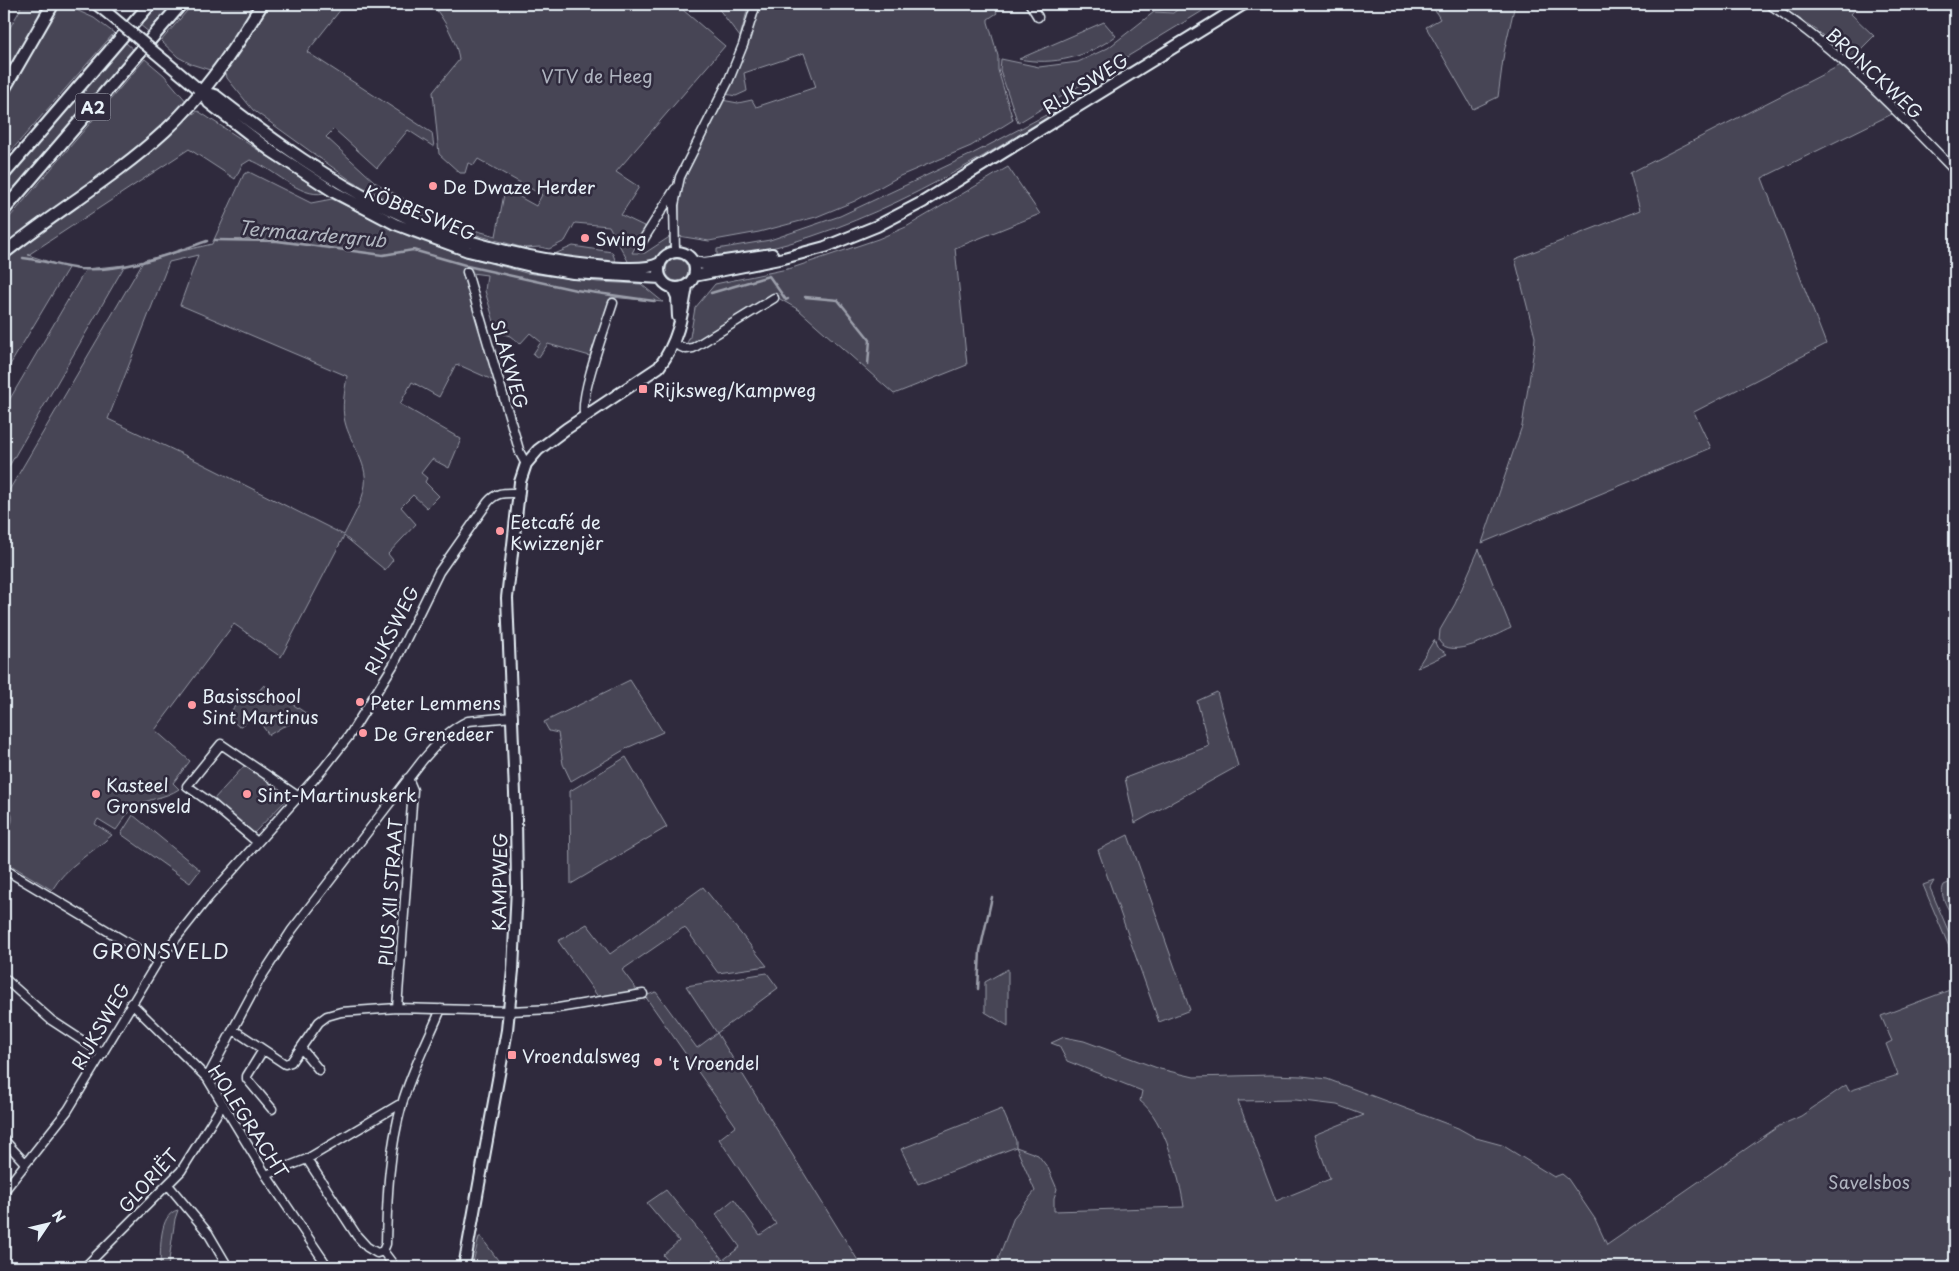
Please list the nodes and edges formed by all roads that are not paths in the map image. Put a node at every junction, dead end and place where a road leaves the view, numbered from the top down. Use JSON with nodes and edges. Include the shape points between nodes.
{"nodes":[{"id":1,"x":52,"y":4,"type":"edge"},
{"id":2,"x":96,"y":4,"type":"edge"},
{"id":3,"x":150,"y":4,"type":"edge"},
{"id":4,"x":181,"y":4,"type":"edge"},
{"id":5,"x":262,"y":4,"type":"edge"},
{"id":6,"x":756,"y":4,"type":"edge"},
{"id":7,"x":1030,"y":4,"type":"edge"},
{"id":8,"x":1244,"y":4,"type":"edge"},
{"id":9,"x":1769,"y":4,"type":"edge"},
{"id":10,"x":1038,"y":17,"type":"dead end"},
{"id":11,"x":4,"y":89,"type":"edge"},
{"id":12,"x":202,"y":92,"type":"junction"},
{"id":13,"x":1955,"y":171,"type":"edge"},
{"id":14,"x":4,"y":174,"type":"edge"},
{"id":15,"x":677,"y":185,"type":"junction"},
{"id":16,"x":336,"y":188,"type":"junction"},
{"id":17,"x":943,"y":189,"type":"junction"},
{"id":18,"x":4,"y":210,"type":"edge"},
{"id":19,"x":643,"y":240,"type":"dead end"},
{"id":20,"x":675,"y":252,"type":"junction"},
{"id":21,"x":4,"y":253,"type":"edge"},
{"id":22,"x":694,"y":262,"type":"junction"},
{"id":23,"x":660,"y":264,"type":"junction"},
{"id":24,"x":467,"y":272,"type":"dead end"},
{"id":25,"x":694,"y":276,"type":"junction"},
{"id":26,"x":661,"y":278,"type":"junction"},
{"id":27,"x":687,"y":286,"type":"junction"},
{"id":28,"x":673,"y":288,"type":"junction"},
{"id":29,"x":774,"y":298,"type":"dead end"},
{"id":30,"x":613,"y":303,"type":"dead end"},
{"id":31,"x":679,"y":328,"type":"junction"},
{"id":32,"x":674,"y":344,"type":"junction"},
{"id":33,"x":585,"y":416,"type":"junction"},
{"id":34,"x":526,"y":464,"type":"junction"},
{"id":35,"x":519,"y":494,"type":"junction"},
{"id":36,"x":513,"y":717,"type":"junction"},
{"id":37,"x":408,"y":778,"type":"junction"},
{"id":38,"x":299,"y":797,"type":"junction"},
{"id":39,"x":257,"y":842,"type":"junction"},
{"id":40,"x":4,"y":869,"type":"edge"},
{"id":41,"x":158,"y":961,"type":"junction"},
{"id":42,"x":4,"y":978,"type":"edge"},
{"id":43,"x":642,"y":994,"type":"dead end"},
{"id":44,"x":131,"y":1003,"type":"junction"},
{"id":45,"x":397,"y":1008,"type":"junction"},
{"id":46,"x":441,"y":1008,"type":"junction"},
{"id":47,"x":510,"y":1011,"type":"junction"},
{"id":48,"x":234,"y":1030,"type":"junction"},
{"id":49,"x":300,"y":1048,"type":"junction"},
{"id":50,"x":263,"y":1050,"type":"junction"},
{"id":51,"x":103,"y":1054,"type":"junction"},
{"id":52,"x":319,"y":1070,"type":"dead end"},
{"id":53,"x":207,"y":1078,"type":"junction"},
{"id":54,"x":402,"y":1103,"type":"junction"},
{"id":55,"x":223,"y":1104,"type":"junction"},
{"id":56,"x":272,"y":1110,"type":"dead end"},
{"id":57,"x":4,"y":1140,"type":"edge"},
{"id":58,"x":308,"y":1159,"type":"junction"},
{"id":59,"x":25,"y":1163,"type":"junction"},
{"id":60,"x":266,"y":1175,"type":"junction"},
{"id":61,"x":169,"y":1186,"type":"junction"},
{"id":62,"x":4,"y":1191,"type":"edge"},
{"id":63,"x":383,"y":1251,"type":"junction"},
{"id":64,"x":88,"y":1266,"type":"edge"},
{"id":65,"x":228,"y":1267,"type":"edge"},
{"id":66,"x":328,"y":1267,"type":"edge"},
{"id":67,"x":395,"y":1267,"type":"edge"},
{"id":68,"x":464,"y":1267,"type":"edge"}],
"edges":[{"from":1,"to":11,"type":"highway"},
{"from":2,"to":12,"type":"main road","name":"KÖBBESWEG","bridge":true},
{"from":3,"to":14,"type":"highway","number":"A2"},
{"from":4,"to":18,"type":"highway","number":"A2"},
{"from":5,"to":12,"type":"highway"},
{"from":6,"to":15,"type":"street","via":[[739,56]]},
{"from":7,"to":10,"type":"street"},
{"from":8,"to":17,"type":"main road","name":"RIJKSWEG"},
{"from":9,"to":13,"type":"street","name":"BRONCKWEG","via":[[1833,52]]},
{"from":12,"to":16,"type":"main road","name":"KÖBBESWEG","via":[[209,103],[255,138]]},
{"from":12,"to":21,"type":"highway","via":[[148,146]]},
{"from":15,"to":19,"type":"street"},
{"from":15,"to":20,"type":"street"},
{"from":16,"to":23,"type":"main road","name":"KÖBBESWEG","via":[[420,224],[504,251],[594,266]]},
{"from":16,"to":26,"type":"main road","name":"KÖBBESWEG","via":[[408,229],[495,258],[549,270]]},
{"from":17,"to":22,"type":"main road","name":"RIJKSWEG","via":[[857,228],[804,247],[745,259],[704,264]]},
{"from":17,"to":25,"type":"main road","name":"RIJKSWEG","via":[[894,218],[842,241],[784,258]]},
{"from":20,"to":22,"type":"main road","via":[[686,254]]},
{"from":20,"to":23,"type":"main road"},
{"from":22,"to":25,"type":"main road"},
{"from":23,"to":26,"type":"main road"},
{"from":24,"to":34,"type":"street","name":"SLAKWEG","via":[[520,453]]},
{"from":25,"to":27,"type":"main road"},
{"from":26,"to":28,"type":"main road"},
{"from":27,"to":28,"type":"main road"},
{"from":27,"to":31,"type":"main road"},
{"from":28,"to":31,"type":"main road","via":[[677,297]]},
{"from":29,"to":32,"type":"street","via":[[693,348]]},
{"from":30,"to":33,"type":"street","via":[[585,393],[582,411]]},
{"from":31,"to":32,"type":"main road"},
{"from":32,"to":33,"type":"main road","via":[[655,370]]},
{"from":33,"to":34,"type":"main road","via":[[538,450]]},
{"from":34,"to":35,"type":"main road"},
{"from":35,"to":36,"type":"main road","name":"KAMPWEG","via":[[507,598]]},
{"from":35,"to":38,"type":"street","name":"RIJKSWEG","via":[[502,492],[494,495],[461,538],[439,572],[398,656],[364,714],[342,747]]},
{"from":36,"to":37,"type":"street","via":[[468,721],[445,735]]},
{"from":36,"to":47,"type":"main road","name":"KAMPWEG","via":[[517,888]]},
{"from":37,"to":45,"type":"street","name":"PIUS XII STRAAT","via":[[413,790]]},
{"from":37,"to":48,"type":"street","via":[[292,930],[260,979]]},
{"from":38,"to":39,"type":"street","name":"RIJKSWEG"},
{"from":38,"to":39,"type":"street","via":[[221,744],[187,786]]},
{"from":39,"to":41,"type":"street","name":"RIJKSWEG"},
{"from":40,"to":41,"type":"street"},
{"from":41,"to":44,"type":"street","name":"RIJKSWEG"},
{"from":42,"to":51,"type":"street","via":[[51,1020]]},
{"from":43,"to":47,"type":"street","via":[[560,1009]]},
{"from":44,"to":51,"type":"street","name":"RIJKSWEG"},
{"from":44,"to":53,"type":"street","name":"HOLEGRACHT"},
{"from":45,"to":46,"type":"street"},
{"from":45,"to":49,"type":"street","via":[[327,1016]]},
{"from":46,"to":47,"type":"street"},
{"from":46,"to":54,"type":"street"},
{"from":47,"to":68,"type":"main road","name":"KAMPWEG"},
{"from":48,"to":50,"type":"street"},
{"from":48,"to":53,"type":"street"},
{"from":49,"to":50,"type":"street","via":[[291,1062],[285,1064]]},
{"from":49,"to":52,"type":"street"},
{"from":50,"to":56,"type":"street","via":[[247,1080]]},
{"from":51,"to":59,"type":"street","name":"RIJKSWEG","via":[[68,1110]]},
{"from":53,"to":55,"type":"street","name":"HOLEGRACHT"},
{"from":54,"to":58,"type":"street"},
{"from":54,"to":63,"type":"street","via":[[389,1170]]},
{"from":55,"to":60,"type":"street","name":"HOLEGRACHT"},
{"from":55,"to":61,"type":"street","name":"GLORIËT","via":[[182,1171]]},
{"from":57,"to":59,"type":"street"},
{"from":58,"to":60,"type":"street"},
{"from":58,"to":63,"type":"street","via":[[357,1236],[367,1247]]},
{"from":59,"to":62,"type":"street","name":"RIJKSWEG"},
{"from":60,"to":66,"type":"street","name":"HOLEGRACHT"},
{"from":61,"to":64,"type":"street","name":"GLORIËT"},
{"from":61,"to":65,"type":"street","via":[[208,1233]]},
{"from":63,"to":67,"type":"street"}]}
